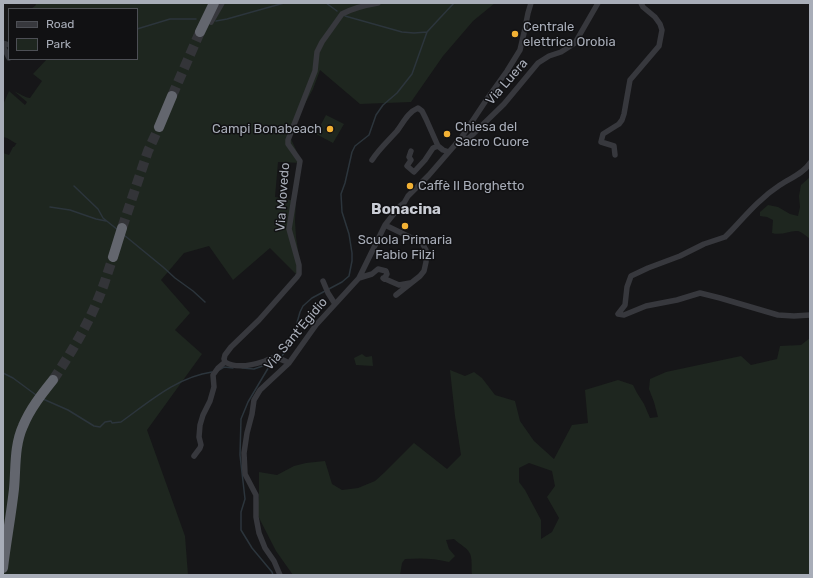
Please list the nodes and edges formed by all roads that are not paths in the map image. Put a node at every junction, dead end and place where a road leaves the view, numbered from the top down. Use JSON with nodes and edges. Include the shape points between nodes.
{"nodes":[{"id":1,"x":214,"y":3,"type":"edge"},
{"id":2,"x":222,"y":3,"type":"edge"},
{"id":3,"x":378,"y":3,"type":"edge"},
{"id":4,"x":531,"y":3,"type":"edge"},
{"id":5,"x":598,"y":3,"type":"edge"},
{"id":6,"x":641,"y":3,"type":"edge"},
{"id":7,"x":211,"y":22,"type":"dead end"},
{"id":8,"x":200,"y":32,"type":"tunnel mouth"},
{"id":9,"x":3,"y":45,"type":"edge"},
{"id":10,"x":8,"y":55,"type":"edge"},
{"id":11,"x":172,"y":96,"type":"tunnel mouth"},
{"id":12,"x":159,"y":127,"type":"tunnel mouth"},
{"id":13,"x":461,"y":138,"type":"junction"},
{"id":14,"x":438,"y":146,"type":"junction"},
{"id":15,"x":411,"y":151,"type":"dead end"},
{"id":16,"x":449,"y":152,"type":"junction"},
{"id":17,"x":615,"y":155,"type":"dead end"},
{"id":18,"x":372,"y":160,"type":"dead end"},
{"id":19,"x":810,"y":163,"type":"edge"},
{"id":20,"x":385,"y":225,"type":"junction"},
{"id":21,"x":122,"y":228,"type":"tunnel mouth"},
{"id":22,"x":113,"y":257,"type":"tunnel mouth"},
{"id":23,"x":359,"y":278,"type":"junction"},
{"id":24,"x":323,"y":281,"type":"dead end"},
{"id":25,"x":414,"y":282,"type":"junction"},
{"id":26,"x":396,"y":295,"type":"dead end"},
{"id":27,"x":335,"y":304,"type":"junction"},
{"id":28,"x":810,"y":314,"type":"edge"},
{"id":29,"x":225,"y":362,"type":"junction"},
{"id":30,"x":286,"y":362,"type":"junction"},
{"id":31,"x":50,"y":384,"type":"tunnel mouth"},
{"id":32,"x":194,"y":456,"type":"dead end"},
{"id":33,"x":3,"y":568,"type":"edge"},
{"id":34,"x":280,"y":575,"type":"edge"}],
"edges":[{"from":1,"to":8,"type":"highway"},
{"from":2,"to":7,"type":"street"},
{"from":3,"to":29,"type":"street","name":"Via Movedo","via":[[342,14],[317,52],[315,71],[288,140],[300,161],[289,229],[299,274],[259,320],[231,347],[225,355]]},
{"from":4,"to":13,"type":"street","name":"Via Sant'Egidio","via":[[520,50]]},
{"from":5,"to":13,"type":"street","name":"Via Luera","via":[[575,43],[538,63],[504,104],[467,139]]},
{"from":6,"to":17,"type":"street","via":[[660,24],[661,37],[659,46],[630,80],[622,120],[603,134],[601,142],[614,146]]},
{"from":9,"to":10,"type":"street"},
{"from":11,"to":12,"type":"highway"},
{"from":13,"to":16,"type":"street","name":"Via Sant'Egidio"},
{"from":14,"to":15,"type":"street","via":[[433,148],[414,172],[407,166],[411,160]]},
{"from":14,"to":16,"type":"street"},
{"from":14,"to":18,"type":"street","via":[[422,111],[418,108],[406,118]]},
{"from":16,"to":20,"type":"street","name":"Via Sant'Egidio"},
{"from":19,"to":28,"type":"street","via":[[807,168],[758,202],[725,237],[631,276],[625,305],[618,314],[624,315],[646,306],[700,293],[778,315]]},
{"from":20,"to":23,"type":"street","name":"Via Sant'Egidio"},
{"from":20,"to":25,"type":"street","via":[[425,246],[424,271]]},
{"from":21,"to":22,"type":"highway"},
{"from":23,"to":25,"type":"street","via":[[378,269],[386,272],[384,279],[399,285]]},
{"from":23,"to":27,"type":"street","name":"Via Sant'Egidio"},
{"from":24,"to":27,"type":"street"},
{"from":25,"to":26,"type":"street"},
{"from":27,"to":30,"type":"street","name":"Via Sant'Egidio"},
{"from":29,"to":30,"type":"street","via":[[242,366],[272,358]]},
{"from":29,"to":32,"type":"street","via":[[213,375],[214,387],[200,425],[201,445]]},
{"from":30,"to":34,"type":"street","name":"Via Sant'Egidio","via":[[254,400],[244,453],[245,474],[256,495],[259,533]]},
{"from":31,"to":33,"type":"highway","via":[[32,407],[18,439]]}]}
